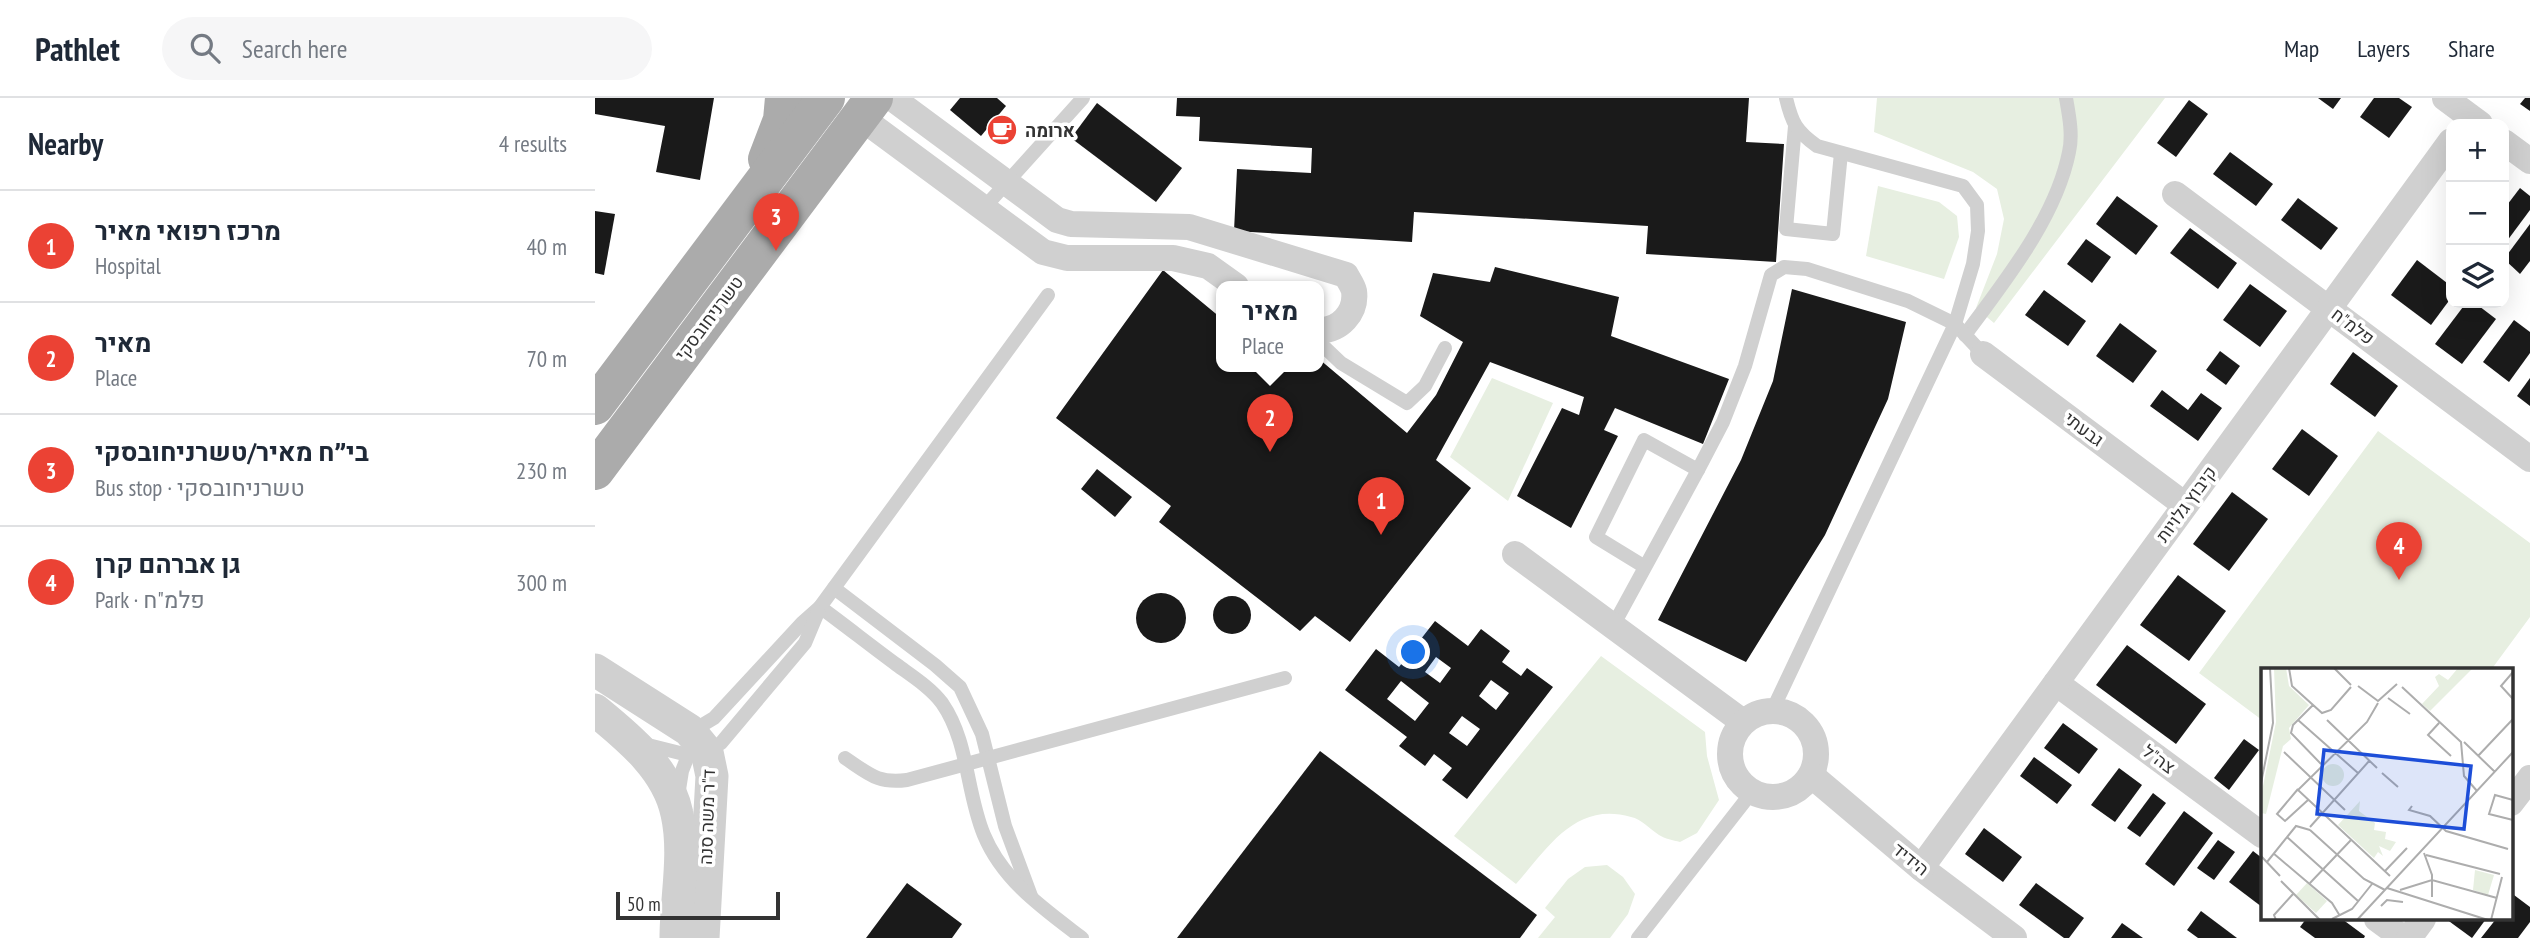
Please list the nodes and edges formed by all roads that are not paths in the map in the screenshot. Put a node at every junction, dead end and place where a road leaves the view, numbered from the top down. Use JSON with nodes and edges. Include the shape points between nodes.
{"nodes":[{"id":1,"x":784,"y":98,"type":"edge"},
{"id":2,"x":826,"y":98,"type":"edge"},
{"id":3,"x":1083,"y":98,"type":"edge"},
{"id":4,"x":1786,"y":98,"type":"edge"},
{"id":5,"x":2066,"y":98,"type":"edge"},
{"id":6,"x":2445,"y":98,"type":"edge"},
{"id":7,"x":865,"y":103,"type":"edge"},
{"id":8,"x":2474,"y":116,"type":"edge"},
{"id":9,"x":1795,"y":126,"type":"junction"},
{"id":10,"x":2509,"y":146,"type":"edge"},
{"id":11,"x":2446,"y":148,"type":"edge"},
{"id":12,"x":1841,"y":153,"type":"junction"},
{"id":13,"x":2530,"y":162,"type":"edge"},
{"id":14,"x":1007,"y":184,"type":"junction"},
{"id":15,"x":2175,"y":194,"type":"dead end"},
{"id":16,"x":753,"y":196,"type":"junction"},
{"id":17,"x":983,"y":209,"type":"junction"},
{"id":18,"x":1229,"y":281,"type":"edge"},
{"id":19,"x":1048,"y":295,"type":"dead end"},
{"id":20,"x":2329,"y":309,"type":"junction"},
{"id":21,"x":1324,"y":331,"type":"edge"},
{"id":22,"x":1967,"y":338,"type":"junction"},
{"id":23,"x":1324,"y":347,"type":"edge"},
{"id":24,"x":1445,"y":348,"type":"dead end"},
{"id":25,"x":595,"y":406,"type":"edge"},
{"id":26,"x":2530,"y":459,"type":"edge"},
{"id":27,"x":1698,"y":470,"type":"junction"},
{"id":28,"x":595,"y":471,"type":"edge"},
{"id":29,"x":2185,"y":505,"type":"junction"},
{"id":30,"x":1515,"y":554,"type":"dead end"},
{"id":31,"x":1645,"y":567,"type":"junction"},
{"id":32,"x":834,"y":589,"type":"junction"},
{"id":33,"x":820,"y":607,"type":"junction"},
{"id":34,"x":1613,"y":626,"type":"junction"},
{"id":35,"x":595,"y":670,"type":"edge"},
{"id":36,"x":1285,"y":678,"type":"dead end"},
{"id":37,"x":2056,"y":683,"type":"junction"},
{"id":38,"x":595,"y":710,"type":"edge"},
{"id":39,"x":1772,"y":711,"type":"junction"},
{"id":40,"x":1743,"y":722,"type":"junction"},
{"id":41,"x":694,"y":739,"type":"junction"},
{"id":42,"x":633,"y":741,"type":"junction"},
{"id":43,"x":845,"y":758,"type":"dead end"},
{"id":44,"x":988,"y":758,"type":"junction"},
{"id":45,"x":966,"y":764,"type":"junction"},
{"id":46,"x":1811,"y":775,"type":"junction"},
{"id":47,"x":2530,"y":778,"type":"edge"},
{"id":48,"x":1752,"y":792,"type":"junction"},
{"id":49,"x":2513,"y":800,"type":"edge"},
{"id":50,"x":677,"y":813,"type":"junction"},
{"id":51,"x":2261,"y":834,"type":"edge"},
{"id":52,"x":1921,"y":868,"type":"junction"},
{"id":53,"x":1033,"y":901,"type":"junction"},
{"id":54,"x":2378,"y":920,"type":"edge"},
{"id":55,"x":2422,"y":920,"type":"edge"},
{"id":56,"x":675,"y":938,"type":"edge"},
{"id":57,"x":703,"y":938,"type":"edge"},
{"id":58,"x":1082,"y":938,"type":"edge"},
{"id":59,"x":1638,"y":938,"type":"edge"},
{"id":60,"x":2014,"y":938,"type":"edge"},
{"id":61,"x":2403,"y":938,"type":"edge"},
{"id":62,"x":2409,"y":938,"type":"edge"}],
"edges":[{"from":1,"to":16,"type":"main road","via":[[782,120]]},
{"from":2,"to":16,"type":"main road"},
{"from":3,"to":14,"type":"lane"},
{"from":4,"to":9,"type":"lane"},
{"from":5,"to":22,"type":"lane","via":[[2070,151],[2056,191],[2030,247]]},
{"from":6,"to":8,"type":"street"},
{"from":7,"to":14,"type":"street"},
{"from":7,"to":17,"type":"street"},
{"from":7,"to":28,"type":"main road","name":"טשרניחובסקי"},
{"from":9,"to":12,"type":"lane","via":[[1817,146]]},
{"from":9,"to":12,"type":"lane","via":[[1786,229],[1833,234]]},
{"from":10,"to":13,"type":"street"},
{"from":11,"to":20,"type":"street","name":"קיבוץ גלויות"},
{"from":12,"to":22,"type":"lane","via":[[1963,186],[1977,205]]},
{"from":14,"to":17,"type":"lane"},
{"from":14,"to":21,"type":"street","via":[[1057,220],[1071,224],[1189,228],[1346,275],[1354,291],[1351,310],[1342,324]]},
{"from":15,"to":20,"type":"street","name":"פלמ\"ח"},
{"from":16,"to":25,"type":"main road"},
{"from":17,"to":18,"type":"street","via":[[1043,252],[1067,258],[1173,258],[1208,266]]},
{"from":19,"to":32,"type":"lane"},
{"from":20,"to":26,"type":"street","name":"פלמ\"ח"},
{"from":20,"to":29,"type":"street","name":"קיבוץ גלויות"},
{"from":22,"to":27,"type":"lane","via":[[1908,300],[1807,269],[1784,267],[1771,275],[1745,366]]},
{"from":22,"to":29,"type":"street","name":"גבעתי"},
{"from":22,"to":39,"type":"lane"},
{"from":23,"to":24,"type":"lane","via":[[1341,363],[1407,403],[1425,386]]},
{"from":27,"to":31,"type":"lane"},
{"from":27,"to":31,"type":"lane","via":[[1644,440],[1596,537]]},
{"from":29,"to":37,"type":"street","name":"קיבוץ גלויות"},
{"from":30,"to":34,"type":"street"},
{"from":31,"to":34,"type":"lane"},
{"from":32,"to":33,"type":"lane"},
{"from":32,"to":44,"type":"lane","via":[[960,687]]},
{"from":33,"to":41,"type":"lane"},
{"from":33,"to":41,"type":"lane","via":[[806,643],[721,743]]},
{"from":33,"to":45,"type":"lane","via":[[941,702]]},
{"from":34,"to":40,"type":"street"},
{"from":35,"to":41,"type":"street"},
{"from":36,"to":44,"type":"lane"},
{"from":37,"to":51,"type":"street","name":"צה\"ל"},
{"from":37,"to":52,"type":"street","name":"קיבוץ גלויות"},
{"from":38,"to":42,"type":"street","name":"ד\"ר משה סנה"},
{"from":39,"to":40,"type":"street"},
{"from":39,"to":46,"type":"street","via":[[1800,720],[1810,732],[1815,746]]},
{"from":40,"to":48,"type":"street","via":[[1734,734],[1730,764],[1740,783]]},
{"from":41,"to":42,"type":"lane"},
{"from":41,"to":50,"type":"lane","via":[[678,789]]},
{"from":41,"to":57,"type":"street","name":"ד\"ר משה סנה","via":[[712,776]]},
{"from":42,"to":50,"type":"street","name":"ד\"ר משה סנה","via":[[668,790]]},
{"from":43,"to":45,"type":"lane","via":[[875,779],[889,782]]},
{"from":44,"to":45,"type":"lane"},
{"from":44,"to":53,"type":"lane","via":[[1005,826]]},
{"from":45,"to":53,"type":"lane","via":[[983,834],[1006,872]]},
{"from":46,"to":48,"type":"street","via":[[1801,787],[1781,797]]},
{"from":46,"to":52,"type":"street","name":"הידיד"},
{"from":47,"to":49,"type":"street"},
{"from":48,"to":59,"type":"lane"},
{"from":50,"to":56,"type":"street","name":"ד\"ר משה סנה","via":[[680,853]]},
{"from":52,"to":60,"type":"street","name":"הידיד"},
{"from":53,"to":58,"type":"lane"},
{"from":54,"to":61,"type":"street"},
{"from":55,"to":62,"type":"street"}]}
